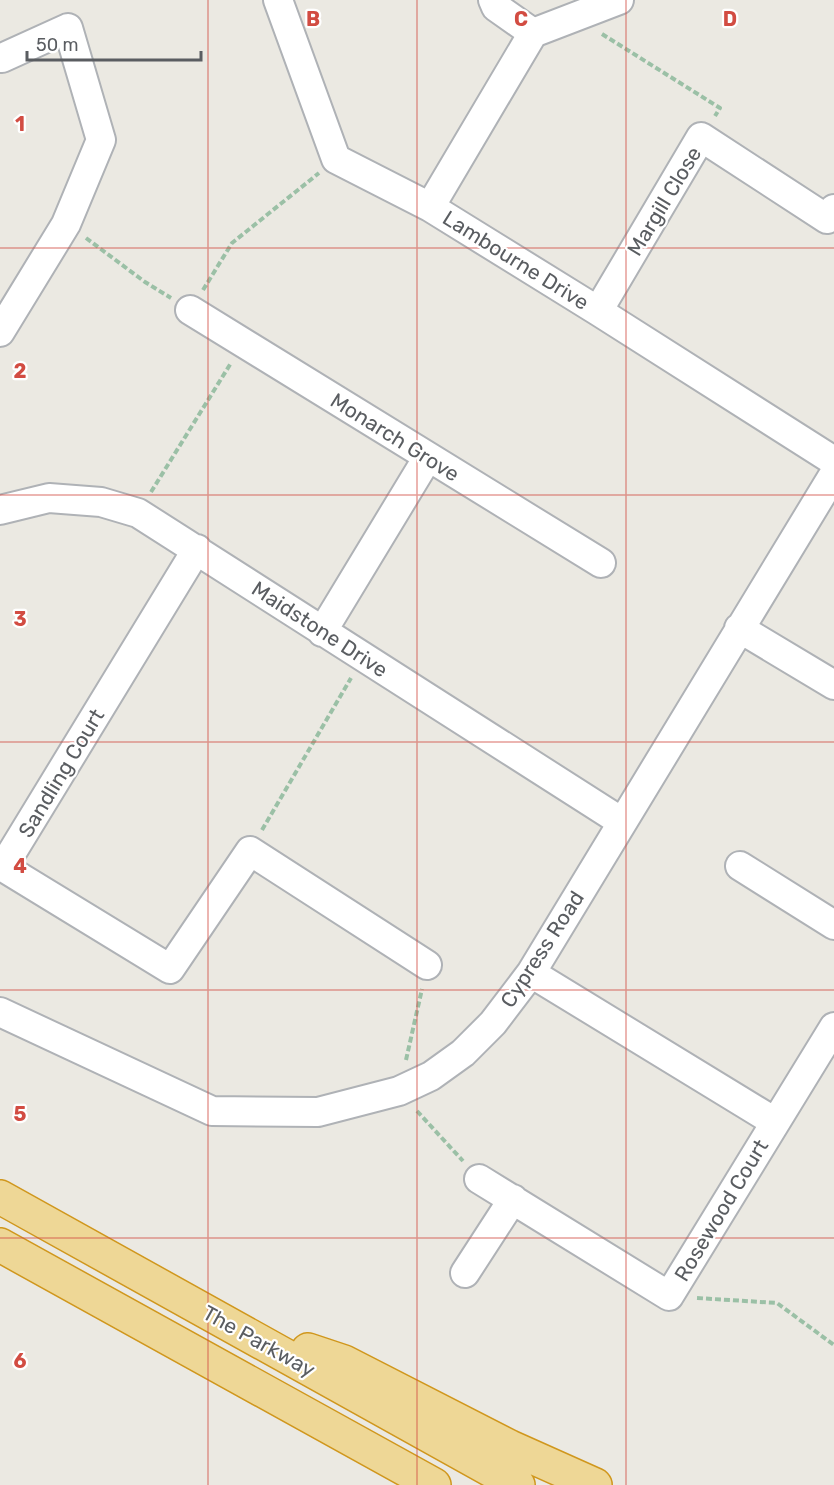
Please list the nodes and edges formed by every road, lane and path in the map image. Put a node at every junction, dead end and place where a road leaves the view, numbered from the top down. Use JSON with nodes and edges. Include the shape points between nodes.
{"nodes":[{"id":1,"x":278,"y":0,"type":"edge"},
{"id":2,"x":493,"y":0,"type":"edge"},
{"id":3,"x":619,"y":0,"type":"edge"},
{"id":4,"x":574,"y":17,"type":"junction"},
{"id":5,"x":533,"y":33,"type":"junction"},
{"id":6,"x":2,"y":58,"type":"dead end"},
{"id":7,"x":701,"y":137,"type":"junction"},
{"id":8,"x":336,"y":159,"type":"junction"},
{"id":9,"x":430,"y":207,"type":"junction"},
{"id":10,"x":834,"y":208,"type":"edge"},
{"id":11,"x":66,"y":224,"type":"junction"},
{"id":12,"x":190,"y":310,"type":"junction"},
{"id":13,"x":598,"y":311,"type":"junction"},
{"id":14,"x":0,"y":332,"type":"edge"},
{"id":15,"x":244,"y":344,"type":"junction"},
{"id":16,"x":428,"y":457,"type":"junction"},
{"id":17,"x":834,"y":461,"type":"edge"},
{"id":18,"x":834,"y":474,"type":"edge"},
{"id":19,"x":0,"y":510,"type":"edge"},
{"id":20,"x":138,"y":513,"type":"junction"},
{"id":21,"x":197,"y":549,"type":"junction"},
{"id":22,"x":601,"y":563,"type":"dead end"},
{"id":23,"x":740,"y":628,"type":"junction"},
{"id":24,"x":322,"y":632,"type":"junction"},
{"id":25,"x":363,"y":656,"type":"junction"},
{"id":26,"x":834,"y":685,"type":"edge"},
{"id":27,"x":622,"y":822,"type":"junction"},
{"id":28,"x":250,"y":852,"type":"junction"},
{"id":29,"x":740,"y":866,"type":"dead end"},
{"id":30,"x":834,"y":925,"type":"edge"},
{"id":31,"x":427,"y":965,"type":"dead end"},
{"id":32,"x":531,"y":973,"type":"junction"},
{"id":33,"x":0,"y":1012,"type":"edge"},
{"id":34,"x":834,"y":1027,"type":"edge"},
{"id":35,"x":775,"y":1122,"type":"junction"},
{"id":36,"x":479,"y":1179,"type":"dead end"},
{"id":37,"x":0,"y":1197,"type":"edge"},
{"id":38,"x":513,"y":1200,"type":"junction"},
{"id":39,"x":0,"y":1245,"type":"edge"},
{"id":40,"x":465,"y":1273,"type":"dead end"},
{"id":41,"x":669,"y":1296,"type":"junction"},
{"id":42,"x":226,"y":1324,"type":"junction"},
{"id":43,"x":834,"y":1345,"type":"edge"},
{"id":44,"x":245,"y":1381,"type":"junction"},
{"id":45,"x":397,"y":1485,"type":"edge"},
{"id":46,"x":434,"y":1485,"type":"edge"},
{"id":47,"x":518,"y":1485,"type":"edge"},
{"id":48,"x":595,"y":1485,"type":"edge"}],
"edges":[{"from":1,"to":8,"type":"street"},
{"from":2,"to":5,"type":"street","via":[[496,7]]},
{"from":3,"to":4,"type":"street"},
{"from":4,"to":5,"type":"street"},
{"from":4,"to":7,"type":"path","via":[[720,108]]},
{"from":5,"to":9,"type":"street"},
{"from":6,"to":11,"type":"street","via":[[68,28],[101,140]]},
{"from":7,"to":10,"type":"street","name":"Margill Close","via":[[827,219]]},
{"from":7,"to":13,"type":"street","name":"Margill Close"},
{"from":8,"to":9,"type":"street","name":"Lambourne Drive"},
{"from":8,"to":12,"type":"path","via":[[232,243]]},
{"from":9,"to":13,"type":"street","name":"Lambourne Drive"},
{"from":11,"to":12,"type":"path"},
{"from":11,"to":14,"type":"street"},
{"from":12,"to":15,"type":"street","name":"Monarch Grove"},
{"from":13,"to":17,"type":"street","name":"Lambourne Drive"},
{"from":15,"to":16,"type":"street","name":"Monarch Grove"},
{"from":15,"to":20,"type":"path"},
{"from":16,"to":22,"type":"street","name":"Monarch Grove"},
{"from":16,"to":24,"type":"street"},
{"from":18,"to":23,"type":"street","name":"Cypress Road"},
{"from":19,"to":20,"type":"street","name":"Maidstone Drive","via":[[49,498],[101,502]]},
{"from":20,"to":21,"type":"street","name":"Maidstone Drive"},
{"from":21,"to":24,"type":"street","name":"Maidstone Drive"},
{"from":21,"to":28,"type":"street","name":"Sandling Court","via":[[3,867],[170,969]]},
{"from":23,"to":26,"type":"street"},
{"from":23,"to":27,"type":"street","name":"Cypress Road"},
{"from":24,"to":25,"type":"street","name":"Maidstone Drive"},
{"from":25,"to":27,"type":"street","name":"Maidstone Drive"},
{"from":25,"to":28,"type":"path"},
{"from":27,"to":32,"type":"street","name":"Cypress Road"},
{"from":28,"to":31,"type":"street"},
{"from":29,"to":30,"type":"street"},
{"from":32,"to":33,"type":"street","name":"Cypress Road","via":[[493,1023],[463,1053],[431,1076],[399,1091],[318,1112],[212,1111]]},
{"from":32,"to":35,"type":"street"},
{"from":34,"to":35,"type":"street","name":"Rosewood Court"},
{"from":35,"to":41,"type":"street","name":"Rosewood Court"},
{"from":36,"to":38,"type":"street","name":"Rosewood Court"},
{"from":37,"to":42,"type":"highway","name":"The Parkway"},
{"from":38,"to":40,"type":"street"},
{"from":38,"to":41,"type":"street","name":"Rosewood Court"},
{"from":39,"to":44,"type":"highway","name":"The Parkway"},
{"from":41,"to":43,"type":"path","via":[[777,1303]]},
{"from":42,"to":47,"type":"highway","name":"The Parkway"},
{"from":42,"to":48,"type":"highway","via":[[344,1362],[510,1447]]},
{"from":44,"to":45,"type":"highway"},
{"from":44,"to":46,"type":"highway","name":"The Parkway"}]}
